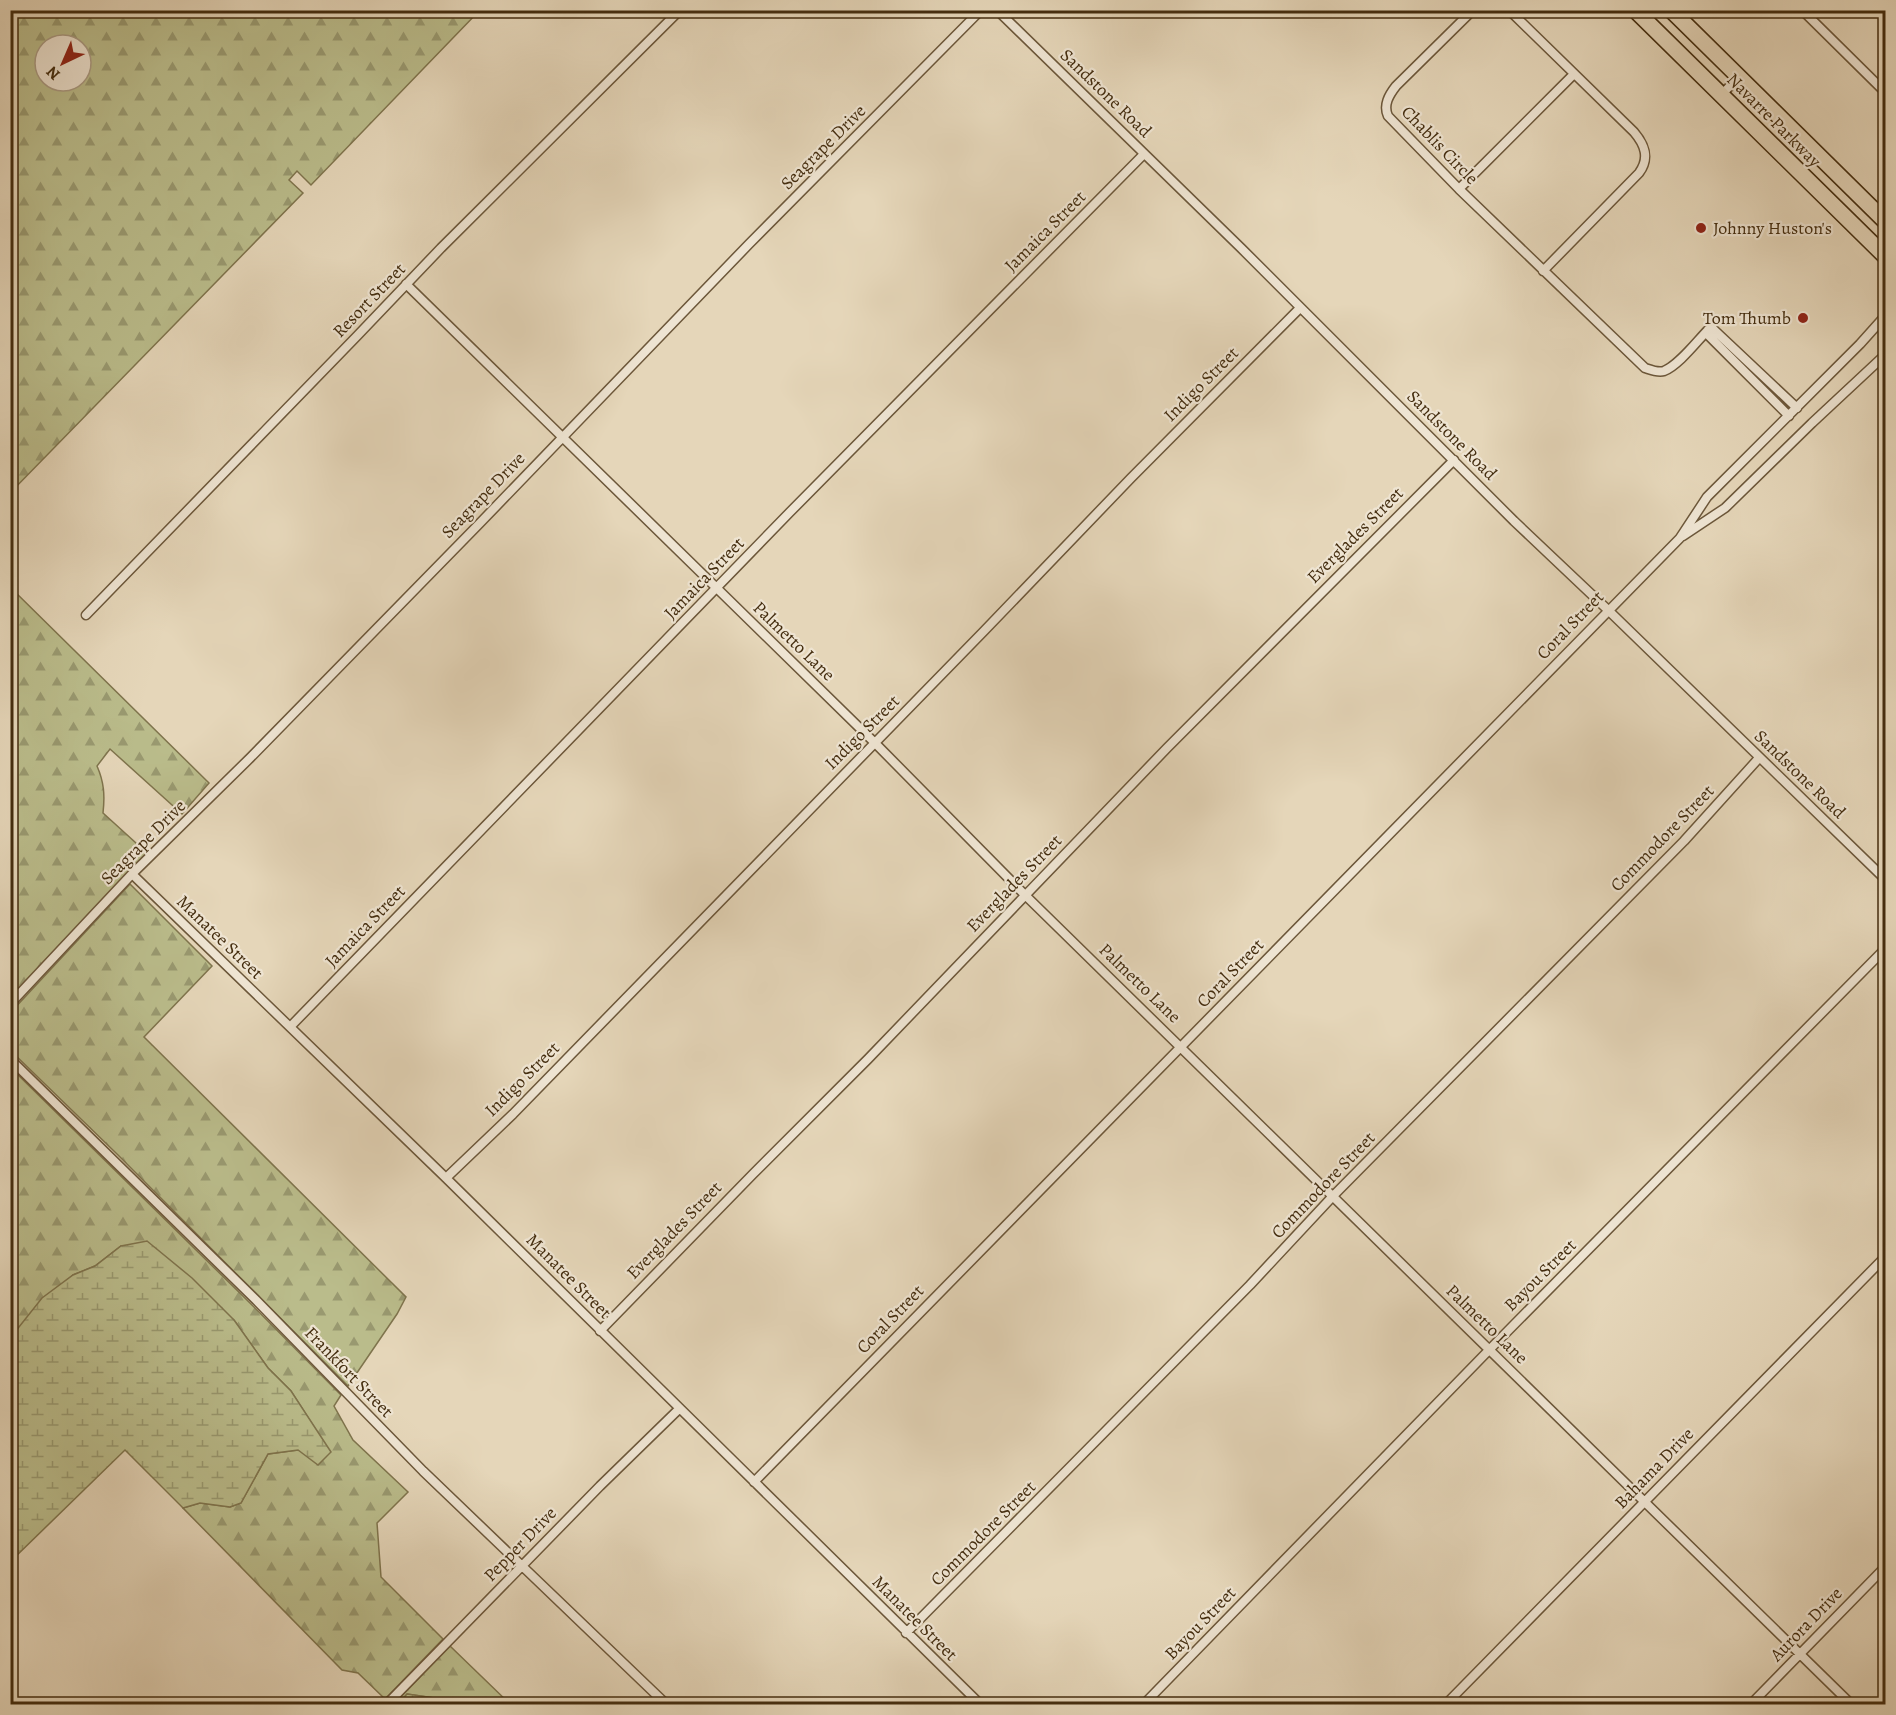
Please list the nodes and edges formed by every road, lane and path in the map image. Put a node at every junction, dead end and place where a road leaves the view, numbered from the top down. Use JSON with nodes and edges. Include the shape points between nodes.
{"nodes":[{"id":1,"x":680,"y":10,"type":"edge"},
{"id":2,"x":981,"y":10,"type":"edge"},
{"id":3,"x":997,"y":10,"type":"edge"},
{"id":4,"x":1473,"y":10,"type":"edge"},
{"id":5,"x":1509,"y":10,"type":"edge"},
{"id":6,"x":1635,"y":10,"type":"edge"},
{"id":7,"x":1671,"y":10,"type":"edge"},
{"id":8,"x":1802,"y":10,"type":"edge"},
{"id":9,"x":1574,"y":74,"type":"junction"},
{"id":10,"x":1739,"y":78,"type":"junction"},
{"id":11,"x":1886,"y":93,"type":"edge"},
{"id":12,"x":1720,"y":95,"type":"junction"},
{"id":13,"x":1144,"y":154,"type":"junction"},
{"id":14,"x":1459,"y":189,"type":"junction"},
{"id":15,"x":1886,"y":222,"type":"edge"},
{"id":16,"x":1886,"y":257,"type":"edge"},
{"id":17,"x":1543,"y":271,"type":"junction"},
{"id":18,"x":406,"y":285,"type":"junction"},
{"id":19,"x":1300,"y":308,"type":"junction"},
{"id":20,"x":1886,"y":315,"type":"edge"},
{"id":21,"x":1708,"y":330,"type":"junction"},
{"id":22,"x":1886,"y":354,"type":"edge"},
{"id":23,"x":1797,"y":408,"type":"junction"},
{"id":24,"x":1789,"y":416,"type":"junction"},
{"id":25,"x":561,"y":437,"type":"junction"},
{"id":26,"x":1454,"y":460,"type":"junction"},
{"id":27,"x":1680,"y":538,"type":"junction"},
{"id":28,"x":716,"y":589,"type":"junction"},
{"id":29,"x":1608,"y":610,"type":"junction"},
{"id":30,"x":86,"y":615,"type":"dead end"},
{"id":31,"x":875,"y":742,"type":"junction"},
{"id":32,"x":1759,"y":758,"type":"junction"},
{"id":33,"x":132,"y":874,"type":"junction"},
{"id":34,"x":1886,"y":880,"type":"edge"},
{"id":35,"x":1025,"y":895,"type":"junction"},
{"id":36,"x":1886,"y":948,"type":"edge"},
{"id":37,"x":10,"y":1004,"type":"edge"},
{"id":38,"x":290,"y":1028,"type":"junction"},
{"id":39,"x":1181,"y":1047,"type":"junction"},
{"id":40,"x":10,"y":1059,"type":"edge"},
{"id":41,"x":446,"y":1178,"type":"junction"},
{"id":42,"x":1333,"y":1196,"type":"junction"},
{"id":43,"x":1886,"y":1256,"type":"edge"},
{"id":44,"x":600,"y":1331,"type":"junction"},
{"id":45,"x":1490,"y":1350,"type":"junction"},
{"id":46,"x":680,"y":1409,"type":"junction"},
{"id":47,"x":754,"y":1482,"type":"junction"},
{"id":48,"x":1644,"y":1501,"type":"junction"},
{"id":49,"x":522,"y":1565,"type":"junction"},
{"id":50,"x":1886,"y":1566,"type":"edge"},
{"id":51,"x":906,"y":1633,"type":"junction"},
{"id":52,"x":1800,"y":1654,"type":"junction"},
{"id":53,"x":387,"y":1704,"type":"edge"},
{"id":54,"x":666,"y":1704,"type":"edge"},
{"id":55,"x":980,"y":1704,"type":"edge"},
{"id":56,"x":1144,"y":1704,"type":"edge"},
{"id":57,"x":1446,"y":1704,"type":"edge"},
{"id":58,"x":1751,"y":1704,"type":"edge"},
{"id":59,"x":1851,"y":1704,"type":"edge"}],
"edges":[{"from":1,"to":18,"type":"street","name":"Resort Street"},
{"from":2,"to":25,"type":"street","name":"Seagrape Drive"},
{"from":3,"to":13,"type":"street","name":"Sandstone Road"},
{"from":4,"to":14,"type":"street","name":"Chablis Circle","via":[[1396,86],[1386,107],[1396,126]]},
{"from":5,"to":9,"type":"street"},
{"from":6,"to":12,"type":"highway","name":"Navarre Parkway"},
{"from":7,"to":10,"type":"highway","name":"Navarre Parkway"},
{"from":8,"to":11,"type":"street"},
{"from":9,"to":14,"type":"street"},
{"from":9,"to":17,"type":"street","via":[[1634,132],[1646,157],[1639,173]]},
{"from":10,"to":12,"type":"street"},
{"from":10,"to":15,"type":"highway","name":"Navarre Parkway"},
{"from":12,"to":16,"type":"highway","name":"Navarre Parkway"},
{"from":13,"to":19,"type":"street","name":"Sandstone Road"},
{"from":13,"to":28,"type":"street","name":"Jamaica Street"},
{"from":14,"to":17,"type":"street","name":"Chablis Circle"},
{"from":17,"to":21,"type":"street","name":"Chablis Circle","via":[[1650,370],[1664,371],[1676,363]]},
{"from":18,"to":25,"type":"street","name":"Palmetto Lane"},
{"from":18,"to":30,"type":"street","name":"Resort Street"},
{"from":19,"to":26,"type":"street","name":"Sandstone Road"},
{"from":19,"to":31,"type":"street","name":"Indigo Street"},
{"from":20,"to":23,"type":"street","name":"Coral Street"},
{"from":21,"to":23,"type":"street","via":[[1713,329]]},
{"from":21,"to":24,"type":"street","via":[[1708,335]]},
{"from":22,"to":27,"type":"street","name":"Coral Street","via":[[1725,508]]},
{"from":23,"to":24,"type":"street","name":"Coral Street"},
{"from":24,"to":27,"type":"street","name":"Coral Street","via":[[1707,497]]},
{"from":25,"to":28,"type":"street","name":"Palmetto Lane"},
{"from":25,"to":33,"type":"street","name":"Seagrape Drive"},
{"from":26,"to":29,"type":"street","name":"Sandstone Road"},
{"from":26,"to":35,"type":"street","name":"Everglades Street"},
{"from":27,"to":29,"type":"street","name":"Coral Street"},
{"from":28,"to":31,"type":"street","name":"Palmetto Lane"},
{"from":28,"to":38,"type":"street","name":"Jamaica Street"},
{"from":29,"to":32,"type":"street","name":"Sandstone Road"},
{"from":29,"to":39,"type":"street","name":"Coral Street"},
{"from":31,"to":35,"type":"street","name":"Palmetto Lane"},
{"from":31,"to":41,"type":"street","name":"Indigo Street"},
{"from":32,"to":34,"type":"street","name":"Sandstone Road"},
{"from":32,"to":42,"type":"street","name":"Commodore Street","via":[[1684,841]]},
{"from":33,"to":37,"type":"street","name":"Seagrape Drive"},
{"from":33,"to":38,"type":"street","name":"Manatee Street"},
{"from":35,"to":39,"type":"street","name":"Palmetto Lane"},
{"from":35,"to":44,"type":"street","name":"Everglades Street"},
{"from":36,"to":45,"type":"street","name":"Bayou Street"},
{"from":38,"to":41,"type":"street","name":"Manatee Street"},
{"from":39,"to":42,"type":"street","name":"Palmetto Lane"},
{"from":39,"to":47,"type":"street","name":"Coral Street"},
{"from":40,"to":49,"type":"street","name":"Frankfort Street"},
{"from":41,"to":44,"type":"street","name":"Manatee Street"},
{"from":42,"to":45,"type":"street","name":"Palmetto Lane"},
{"from":42,"to":51,"type":"street","name":"Commodore Street"},
{"from":43,"to":48,"type":"street","name":"Bahama Drive"},
{"from":44,"to":46,"type":"street","name":"Manatee Street"},
{"from":45,"to":48,"type":"street","name":"Palmetto Lane"},
{"from":45,"to":56,"type":"street","name":"Bayou Street"},
{"from":46,"to":47,"type":"street","name":"Manatee Street"},
{"from":46,"to":49,"type":"street","name":"Pepper Drive"},
{"from":47,"to":51,"type":"street","name":"Manatee Street"},
{"from":48,"to":52,"type":"street","name":"Palmetto Lane"},
{"from":48,"to":57,"type":"street","name":"Bahama Drive"},
{"from":49,"to":53,"type":"street","name":"Pepper Drive"},
{"from":49,"to":54,"type":"street","name":"Frankfort Street"},
{"from":50,"to":52,"type":"street","name":"Aurora Drive"},
{"from":51,"to":55,"type":"street","name":"Manatee Street"},
{"from":52,"to":58,"type":"street","name":"Aurora Drive"},
{"from":52,"to":59,"type":"street","name":"Palmetto Lane"}]}
